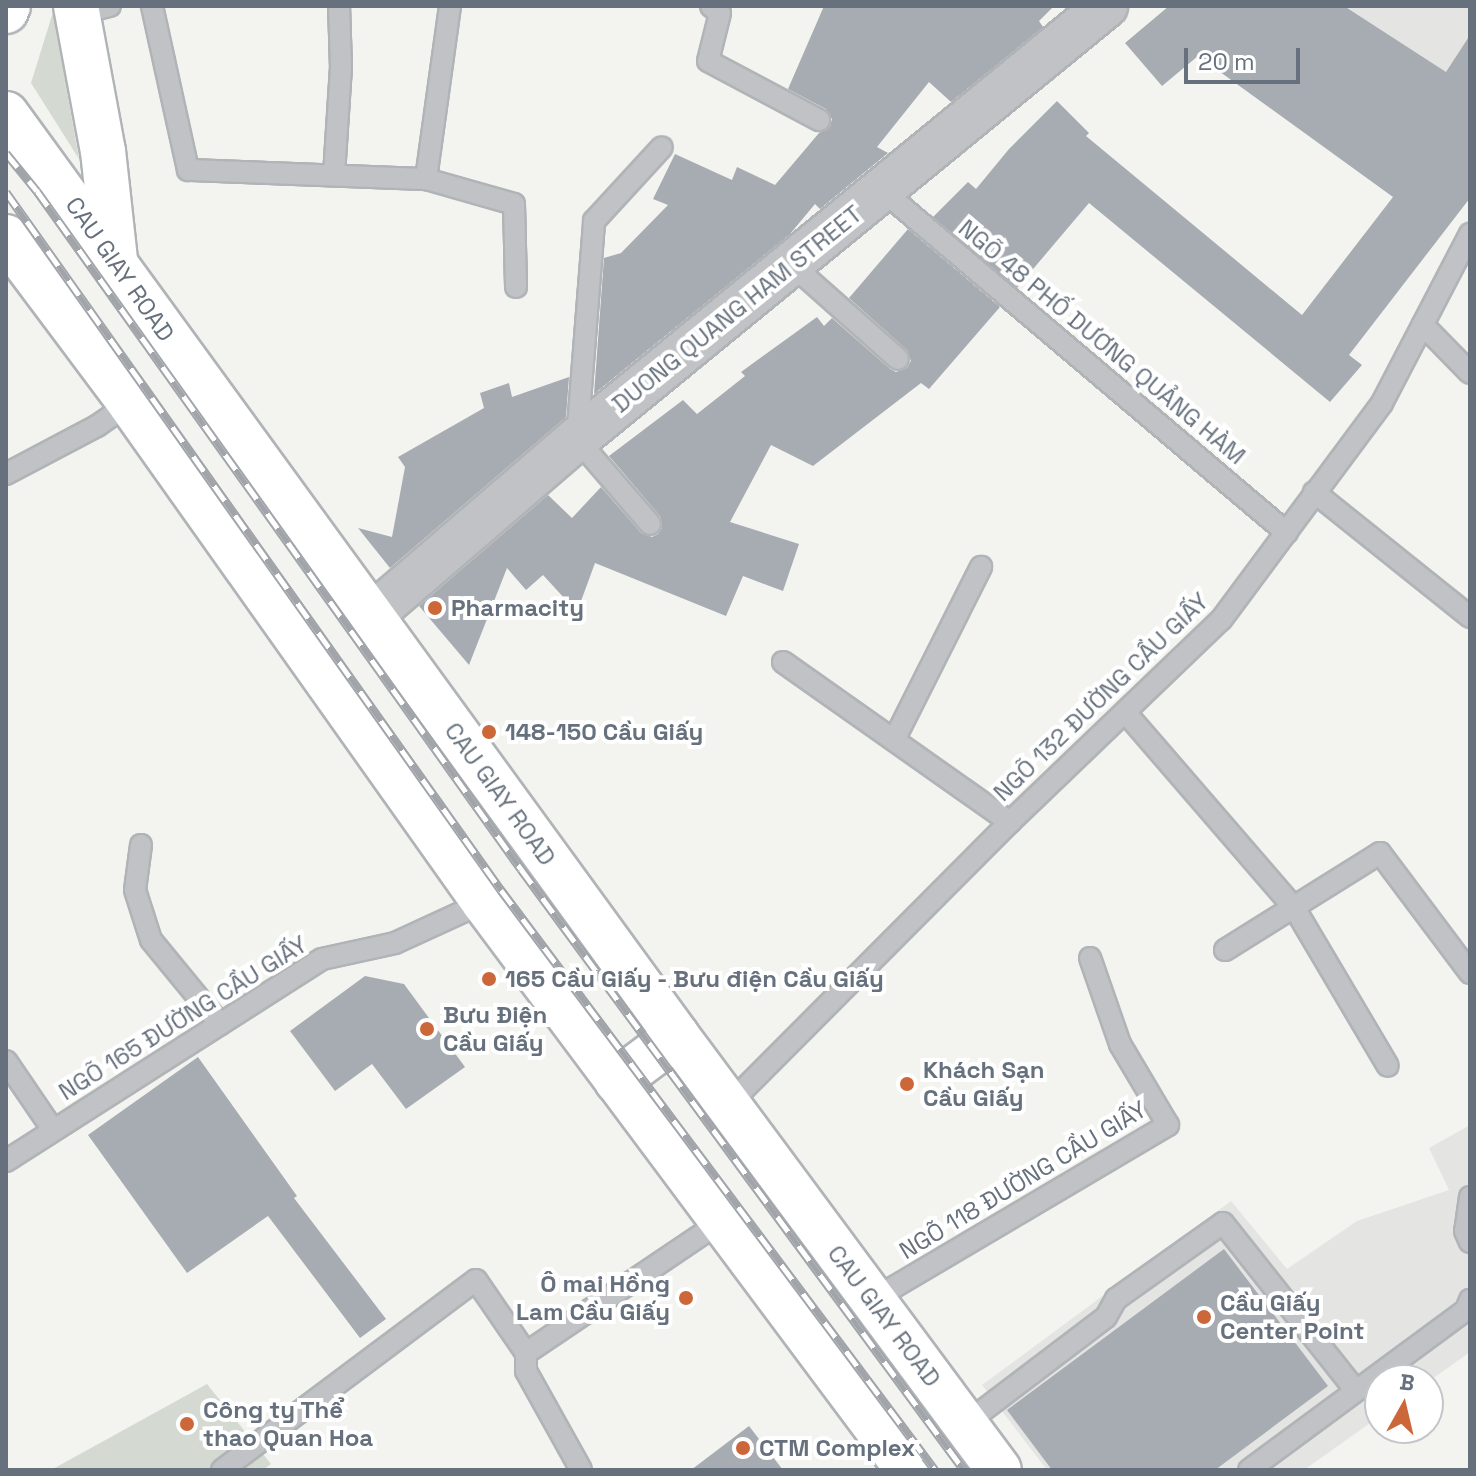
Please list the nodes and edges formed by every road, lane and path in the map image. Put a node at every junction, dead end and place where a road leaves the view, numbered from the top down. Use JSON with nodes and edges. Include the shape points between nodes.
{"nodes":[{"id":1,"x":152,"y":6,"type":"edge"},
{"id":2,"x":339,"y":6,"type":"edge"},
{"id":3,"x":450,"y":6,"type":"edge"},
{"id":4,"x":711,"y":6,"type":"edge"},
{"id":5,"x":1106,"y":6,"type":"edge"},
{"id":6,"x":88,"y":9,"type":"edge"},
{"id":7,"x":6,"y":114,"type":"edge"},
{"id":8,"x":819,"y":120,"type":"dead end"},
{"id":9,"x":662,"y":147,"type":"dead end"},
{"id":10,"x":334,"y":175,"type":"junction"},
{"id":11,"x":426,"y":179,"type":"junction"},
{"id":12,"x":883,"y":191,"type":"junction"},
{"id":13,"x":6,"y":237,"type":"edge"},
{"id":14,"x":1469,"y":237,"type":"edge"},
{"id":15,"x":791,"y":264,"type":"junction"},
{"id":16,"x":116,"y":266,"type":"junction"},
{"id":17,"x":516,"y":287,"type":"dead end"},
{"id":18,"x":1423,"y":325,"type":"junction"},
{"id":19,"x":898,"y":359,"type":"dead end"},
{"id":20,"x":1470,"y":373,"type":"edge"},
{"id":21,"x":130,"y":403,"type":"junction"},
{"id":22,"x":577,"y":439,"type":"junction"},
{"id":23,"x":6,"y":474,"type":"edge"},
{"id":24,"x":1314,"y":492,"type":"junction"},
{"id":25,"x":650,"y":524,"type":"dead end"},
{"id":26,"x":1287,"y":533,"type":"junction"},
{"id":27,"x":981,"y":567,"type":"dead end"},
{"id":28,"x":371,"y":616,"type":"junction"},
{"id":29,"x":1470,"y":617,"type":"edge"},
{"id":30,"x":783,"y":662,"type":"dead end"},
{"id":31,"x":1125,"y":712,"type":"junction"},
{"id":32,"x":894,"y":740,"type":"junction"},
{"id":33,"x":1010,"y":822,"type":"junction"},
{"id":34,"x":141,"y":845,"type":"dead end"},
{"id":35,"x":484,"y":902,"type":"junction"},
{"id":36,"x":1295,"y":909,"type":"junction"},
{"id":37,"x":1225,"y":950,"type":"dead end"},
{"id":38,"x":1090,"y":958,"type":"dead end"},
{"id":39,"x":1470,"y":973,"type":"edge"},
{"id":40,"x":220,"y":1024,"type":"junction"},
{"id":41,"x":677,"y":1036,"type":"junction"},
{"id":42,"x":6,"y":1061,"type":"edge"},
{"id":43,"x":1388,"y":1066,"type":"dead end"},
{"id":44,"x":617,"y":1081,"type":"junction"},
{"id":45,"x":728,"y":1105,"type":"junction"},
{"id":46,"x":53,"y":1130,"type":"junction"},
{"id":47,"x":6,"y":1161,"type":"edge"},
{"id":48,"x":1470,"y":1197,"type":"edge"},
{"id":49,"x":722,"y":1221,"type":"junction"},
{"id":50,"x":1470,"y":1242,"type":"edge"},
{"id":51,"x":872,"y":1300,"type":"junction"},
{"id":52,"x":1470,"y":1300,"type":"edge"},
{"id":53,"x":526,"y":1353,"type":"junction"},
{"id":54,"x":1356,"y":1391,"type":"junction"},
{"id":55,"x":965,"y":1424,"type":"junction"},
{"id":56,"x":222,"y":1470,"type":"edge"},
{"id":57,"x":581,"y":1470,"type":"edge"},
{"id":58,"x":908,"y":1470,"type":"edge"},
{"id":59,"x":999,"y":1470,"type":"edge"},
{"id":60,"x":1249,"y":1470,"type":"edge"}],
"edges":[{"from":1,"to":10,"type":"lane","via":[[188,170]]},
{"from":2,"to":10,"type":"lane"},
{"from":3,"to":11,"type":"lane"},
{"from":4,"to":8,"type":"lane","via":[[720,13],[708,61]]},
{"from":5,"to":12,"type":"street","name":"DUONG QUANG HAM STREET"},
{"from":6,"to":16,"type":"main road"},
{"from":7,"to":16,"type":"main road","name":"CAU GIAY ROAD"},
{"from":9,"to":22,"type":"lane","via":[[594,221]]},
{"from":10,"to":11,"type":"lane"},
{"from":11,"to":17,"type":"lane","via":[[514,204]]},
{"from":12,"to":15,"type":"street","name":"DUONG QUANG HAM STREET"},
{"from":12,"to":26,"type":"lane","name":"NGÕ 48 PHỐ DƯƠNG QUẢNG HÀM"},
{"from":13,"to":21,"type":"main road"},
{"from":14,"to":18,"type":"lane","name":"NGÕ 132 ĐƯỜNG CẦU GIẤY"},
{"from":15,"to":19,"type":"lane"},
{"from":15,"to":22,"type":"street","name":"DUONG QUANG HAM STREET"},
{"from":16,"to":28,"type":"main road","name":"CAU GIAY ROAD"},
{"from":18,"to":20,"type":"lane"},
{"from":18,"to":24,"type":"lane","name":"NGÕ 132 ĐƯỜNG CẦU GIẤY","via":[[1382,403]]},
{"from":21,"to":23,"type":"lane"},
{"from":21,"to":35,"type":"main road"},
{"from":22,"to":25,"type":"lane"},
{"from":22,"to":28,"type":"street","name":"DUONG QUANG HAM STREET"},
{"from":24,"to":26,"type":"lane","name":"NGÕ 132 ĐƯỜNG CẦU GIẤY"},
{"from":24,"to":29,"type":"lane"},
{"from":26,"to":31,"type":"lane","name":"NGÕ 132 ĐƯỜNG CẦU GIẤY","via":[[1221,620]]},
{"from":27,"to":32,"type":"lane"},
{"from":28,"to":41,"type":"main road","name":"CAU GIAY ROAD"},
{"from":30,"to":32,"type":"lane"},
{"from":31,"to":33,"type":"lane","name":"NGÕ 132 ĐƯỜNG CẦU GIẤY"},
{"from":31,"to":36,"type":"lane"},
{"from":32,"to":33,"type":"lane"},
{"from":33,"to":45,"type":"lane","name":"NGÕ 132 ĐƯỜNG CẦU GIẤY"},
{"from":34,"to":40,"type":"lane","via":[[135,890],[151,940]]},
{"from":35,"to":40,"type":"lane","name":"NGÕ 165 ĐƯỜNG CẦU GIẤY","via":[[395,943],[322,959]]},
{"from":35,"to":44,"type":"main road"},
{"from":36,"to":37,"type":"lane"},
{"from":36,"to":39,"type":"lane","via":[[1380,853]]},
{"from":36,"to":43,"type":"lane"},
{"from":38,"to":51,"type":"lane","name":"NGÕ 118 ĐƯỜNG CẦU GIẤY","via":[[1120,1044],[1168,1125]]},
{"from":40,"to":46,"type":"lane","name":"NGÕ 165 ĐƯỜNG CẦU GIẤY"},
{"from":41,"to":44,"type":"main road"},
{"from":41,"to":45,"type":"main road","name":"CAU GIAY ROAD"},
{"from":42,"to":46,"type":"lane"},
{"from":44,"to":49,"type":"main road"},
{"from":45,"to":51,"type":"main road","name":"CAU GIAY ROAD"},
{"from":46,"to":47,"type":"lane","name":"NGÕ 165 ĐƯỜNG CẦU GIẤY"},
{"from":48,"to":50,"type":"lane","via":[[1465,1231]]},
{"from":49,"to":53,"type":"lane"},
{"from":49,"to":58,"type":"main road"},
{"from":51,"to":55,"type":"main road","name":"CAU GIAY ROAD"},
{"from":52,"to":54,"type":"lane","via":[[1466,1310]]},
{"from":53,"to":56,"type":"lane","via":[[476,1280]]},
{"from":53,"to":57,"type":"lane","via":[[526,1371]]},
{"from":54,"to":55,"type":"lane","via":[[1223,1223],[1116,1299],[1106,1317]]},
{"from":54,"to":60,"type":"lane"},
{"from":55,"to":59,"type":"main road","name":"CAU GIAY ROAD"}]}
